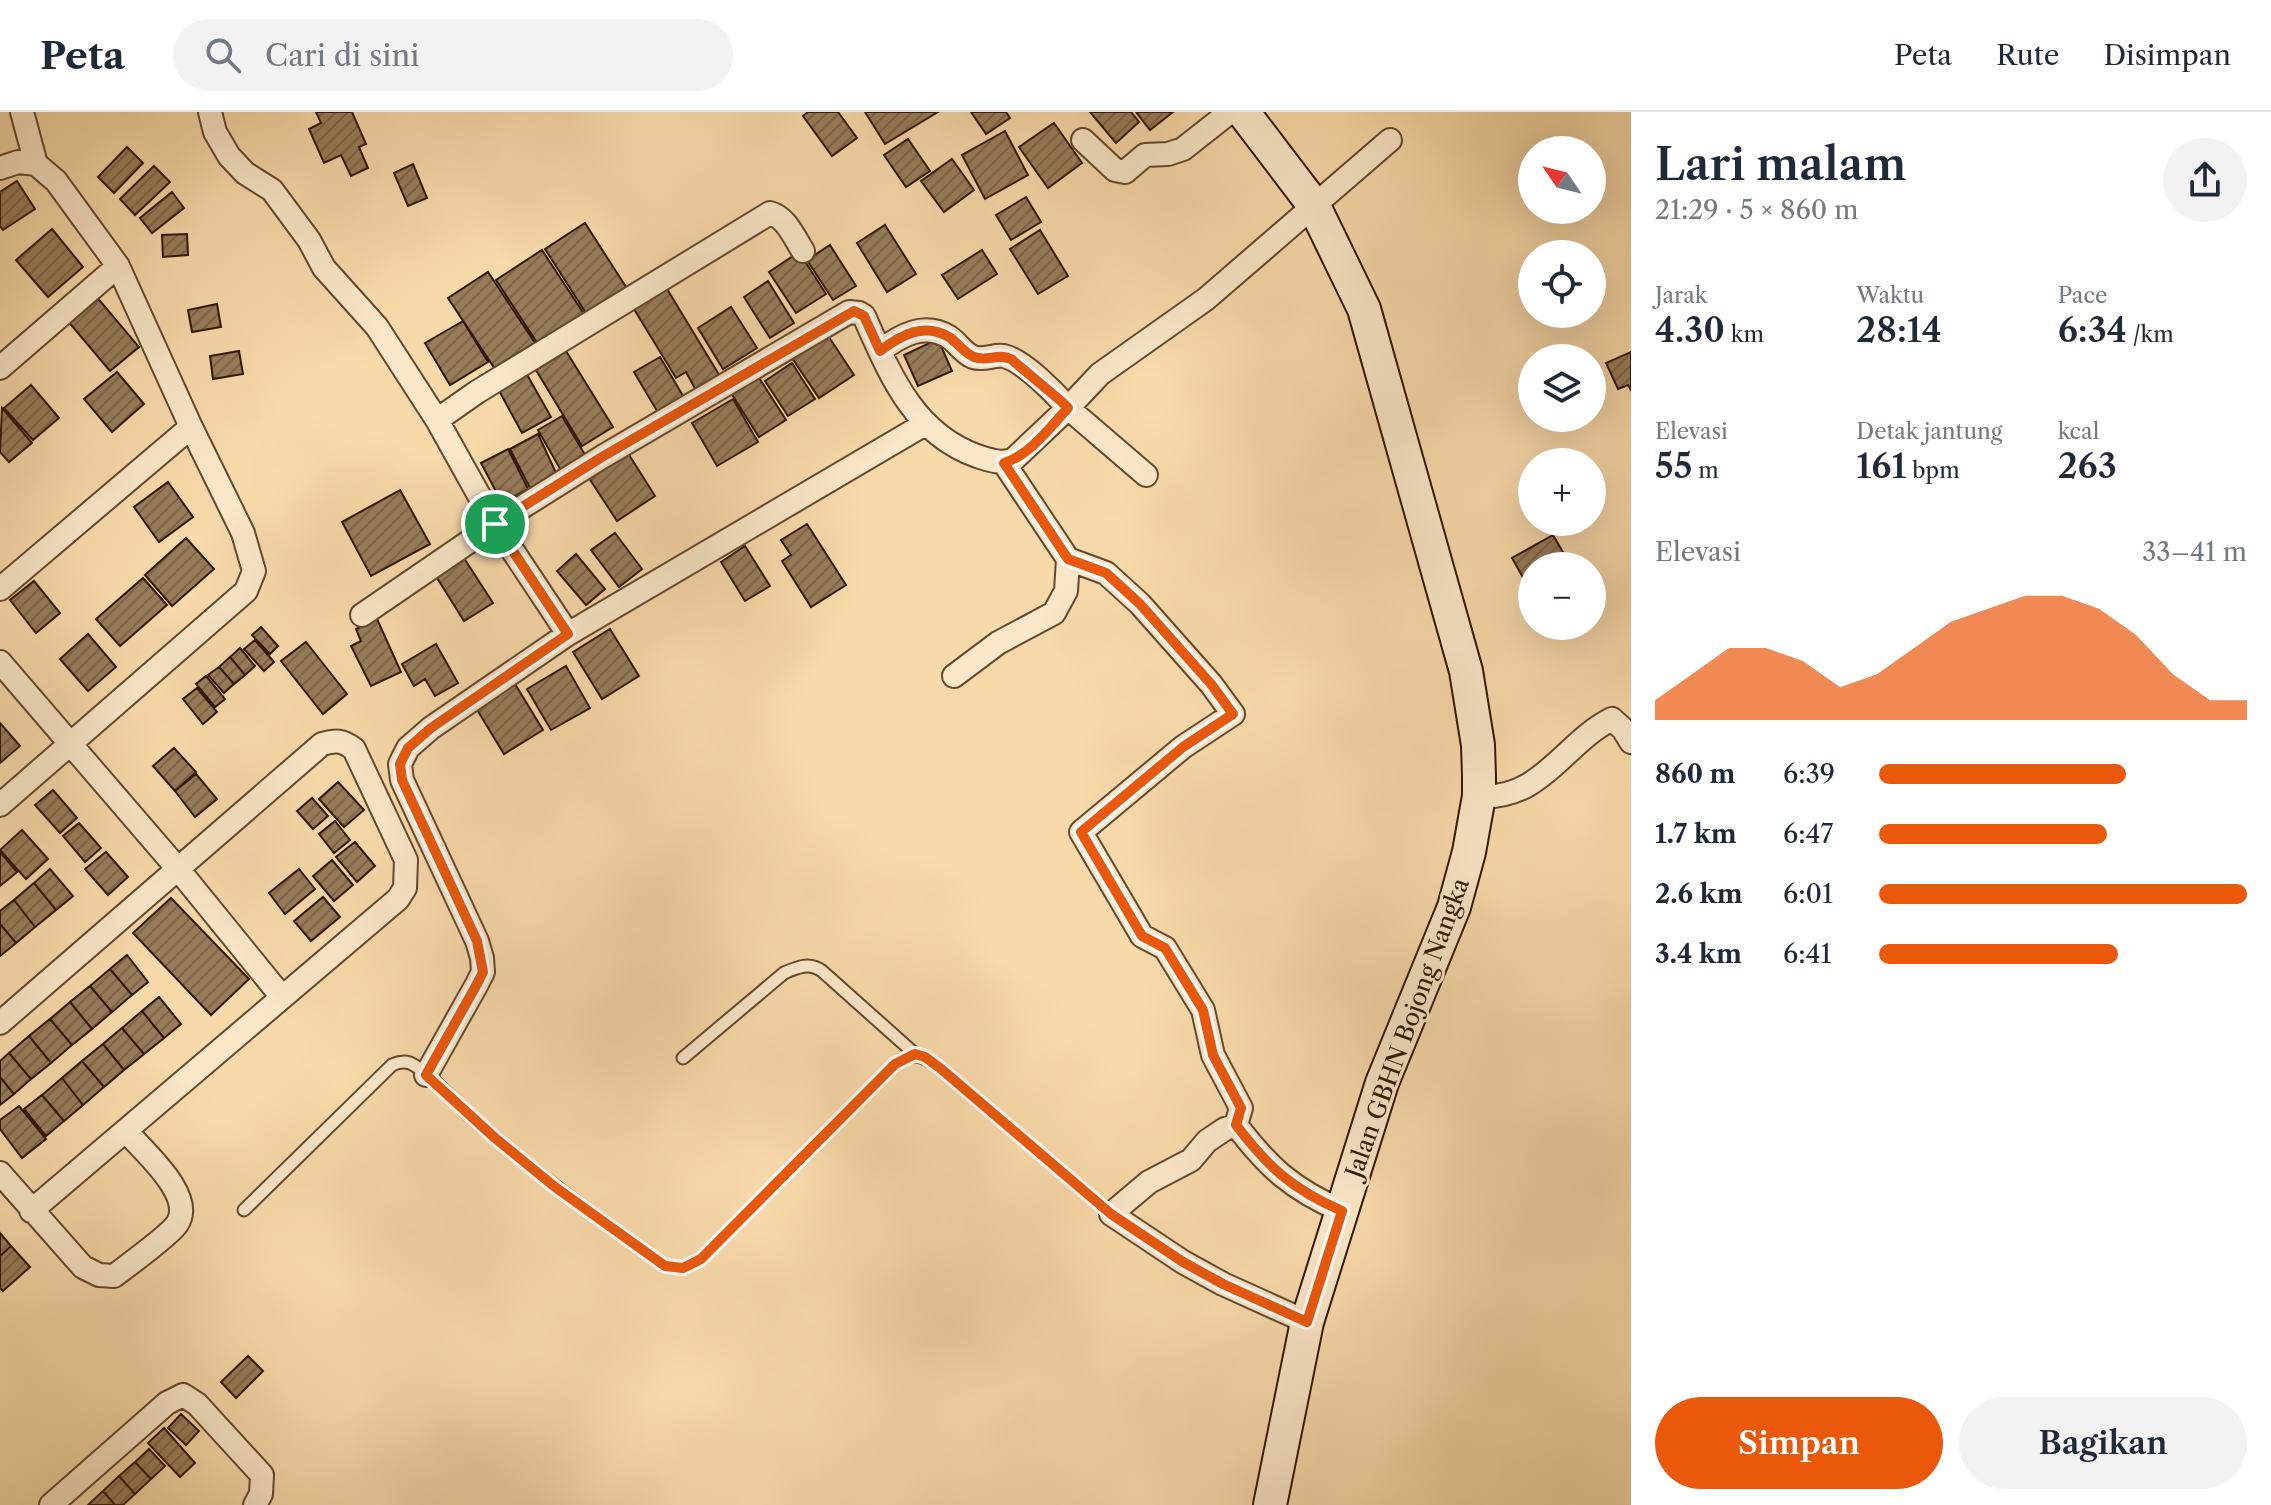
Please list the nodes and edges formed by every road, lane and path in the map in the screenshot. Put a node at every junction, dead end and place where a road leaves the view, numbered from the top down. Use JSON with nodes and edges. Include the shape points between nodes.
{"nodes":[{"id":1,"x":22,"y":112,"type":"edge"},
{"id":2,"x":210,"y":112,"type":"edge"},
{"id":3,"x":1230,"y":112,"type":"edge"},
{"id":4,"x":1243,"y":112,"type":"edge"},
{"id":5,"x":1083,"y":140,"type":"dead end"},
{"id":6,"x":1390,"y":140,"type":"dead end"},
{"id":7,"x":36,"y":164,"type":"junction"},
{"id":8,"x":0,"y":168,"type":"edge"},
{"id":9,"x":1313,"y":204,"type":"junction"},
{"id":10,"x":803,"y":251,"type":"dead end"},
{"id":11,"x":118,"y":266,"type":"junction"},
{"id":12,"x":880,"y":351,"type":"junction"},
{"id":13,"x":0,"y":368,"type":"edge"},
{"id":14,"x":1068,"y":408,"type":"junction"},
{"id":15,"x":437,"y":420,"type":"junction"},
{"id":16,"x":925,"y":424,"type":"junction"},
{"id":17,"x":191,"y":427,"type":"junction"},
{"id":18,"x":1004,"y":463,"type":"junction"},
{"id":19,"x":1146,"y":475,"type":"dead end"},
{"id":20,"x":495,"y":524,"type":"junction"},
{"id":21,"x":1068,"y":559,"type":"junction"},
{"id":22,"x":0,"y":589,"type":"edge"},
{"id":23,"x":362,"y":615,"type":"dead end"},
{"id":24,"x":568,"y":634,"type":"junction"},
{"id":25,"x":0,"y":662,"type":"edge"},
{"id":26,"x":954,"y":676,"type":"dead end"},
{"id":27,"x":1631,"y":742,"type":"edge"},
{"id":28,"x":71,"y":744,"type":"junction"},
{"id":29,"x":1479,"y":796,"type":"junction"},
{"id":30,"x":0,"y":805,"type":"edge"},
{"id":31,"x":178,"y":869,"type":"junction"},
{"id":32,"x":282,"y":997,"type":"junction"},
{"id":33,"x":0,"y":1023,"type":"edge"},
{"id":34,"x":915,"y":1054,"type":"junction"},
{"id":35,"x":683,"y":1058,"type":"dead end"},
{"id":36,"x":426,"y":1075,"type":"junction"},
{"id":37,"x":1236,"y":1125,"type":"junction"},
{"id":38,"x":126,"y":1131,"type":"junction"},
{"id":39,"x":0,"y":1173,"type":"edge"},
{"id":40,"x":244,"y":1210,"type":"dead end"},
{"id":41,"x":31,"y":1211,"type":"junction"},
{"id":42,"x":1342,"y":1211,"type":"junction"},
{"id":43,"x":1111,"y":1214,"type":"junction"},
{"id":44,"x":1307,"y":1322,"type":"junction"},
{"id":45,"x":51,"y":1505,"type":"edge"},
{"id":46,"x":255,"y":1505,"type":"edge"},
{"id":47,"x":1270,"y":1505,"type":"edge"}],
"edges":[{"from":1,"to":7,"type":"street"},
{"from":2,"to":15,"type":"street","via":[[229,156],[272,190],[324,268],[377,327]]},
{"from":3,"to":5,"type":"street","via":[[1183,149],[1145,155],[1121,173]]},
{"from":4,"to":9,"type":"street","name":"Jalan GBHN Bojong Nangka"},
{"from":6,"to":9,"type":"street"},
{"from":7,"to":8,"type":"street"},
{"from":7,"to":11,"type":"street","via":[[56,181]]},
{"from":9,"to":14,"type":"street","via":[[1206,299],[1100,374]]},
{"from":9,"to":29,"type":"street","name":"Jalan GBHN Bojong Nangka","via":[[1364,309],[1384,372],[1466,671],[1478,745]]},
{"from":10,"to":15,"type":"street","via":[[784,221],[770,213]]},
{"from":11,"to":13,"type":"street"},
{"from":11,"to":17,"type":"street"},
{"from":12,"to":14,"type":"street","via":[[907,334],[930,329],[972,356],[1004,356],[1019,364]]},
{"from":12,"to":16,"type":"street"},
{"from":12,"to":20,"type":"street","via":[[864,316],[849,312]]},
{"from":14,"to":18,"type":"street","via":[[1023,453]]},
{"from":14,"to":19,"type":"street"},
{"from":15,"to":20,"type":"street"},
{"from":16,"to":18,"type":"street","via":[[952,445]]},
{"from":16,"to":24,"type":"street"},
{"from":17,"to":22,"type":"street"},
{"from":17,"to":28,"type":"street","via":[[243,533],[254,571],[246,591]]},
{"from":18,"to":21,"type":"street"},
{"from":20,"to":23,"type":"street"},
{"from":20,"to":24,"type":"street"},
{"from":21,"to":26,"type":"street","via":[[1066,591],[1054,613],[998,643]]},
{"from":21,"to":37,"type":"street","via":[[1106,573],[1140,604],[1233,714],[1183,747],[1081,832],[1142,936],[1165,948],[1203,1010],[1213,1055],[1241,1108]]},
{"from":24,"to":36,"type":"street","via":[[431,728],[408,748],[400,764],[402,780],[482,958],[483,972]]},
{"from":25,"to":28,"type":"street"},
{"from":27,"to":29,"type":"street","via":[[1612,719],[1530,783],[1504,796]]},
{"from":28,"to":30,"type":"street"},
{"from":28,"to":31,"type":"street"},
{"from":29,"to":42,"type":"street","name":"Jalan GBHN Bojong Nangka","via":[[1454,907],[1382,1083]]},
{"from":31,"to":32,"type":"street"},
{"from":31,"to":32,"type":"street","via":[[322,744],[343,741],[354,749],[406,860],[405,888]]},
{"from":31,"to":33,"type":"street"},
{"from":32,"to":38,"type":"street"},
{"from":34,"to":35,"type":"lane","via":[[822,971],[803,965],[784,973]]},
{"from":34,"to":36,"type":"lane","via":[[895,1064],[701,1259],[683,1268],[665,1266],[555,1187]]},
{"from":34,"to":43,"type":"lane","via":[[940,1068]]},
{"from":36,"to":40,"type":"lane","via":[[401,1061],[392,1065]]},
{"from":37,"to":42,"type":"street","via":[[1286,1180]]},
{"from":37,"to":43,"type":"street","via":[[1207,1141],[1191,1160],[1149,1182]]},
{"from":38,"to":41,"type":"street"},
{"from":38,"to":41,"type":"street","via":[[176,1188],[182,1207],[177,1224],[156,1242],[114,1276],[99,1275],[83,1267]]},
{"from":39,"to":41,"type":"street"},
{"from":42,"to":44,"type":"street","name":"Jalan GBHN Bojong Nangka"},
{"from":43,"to":44,"type":"street","via":[[1183,1262]]},
{"from":44,"to":47,"type":"street","name":"Jalan GBHN Bojong Nangka"},
{"from":45,"to":46,"type":"street","via":[[167,1403],[183,1395],[262,1475]]}]}
